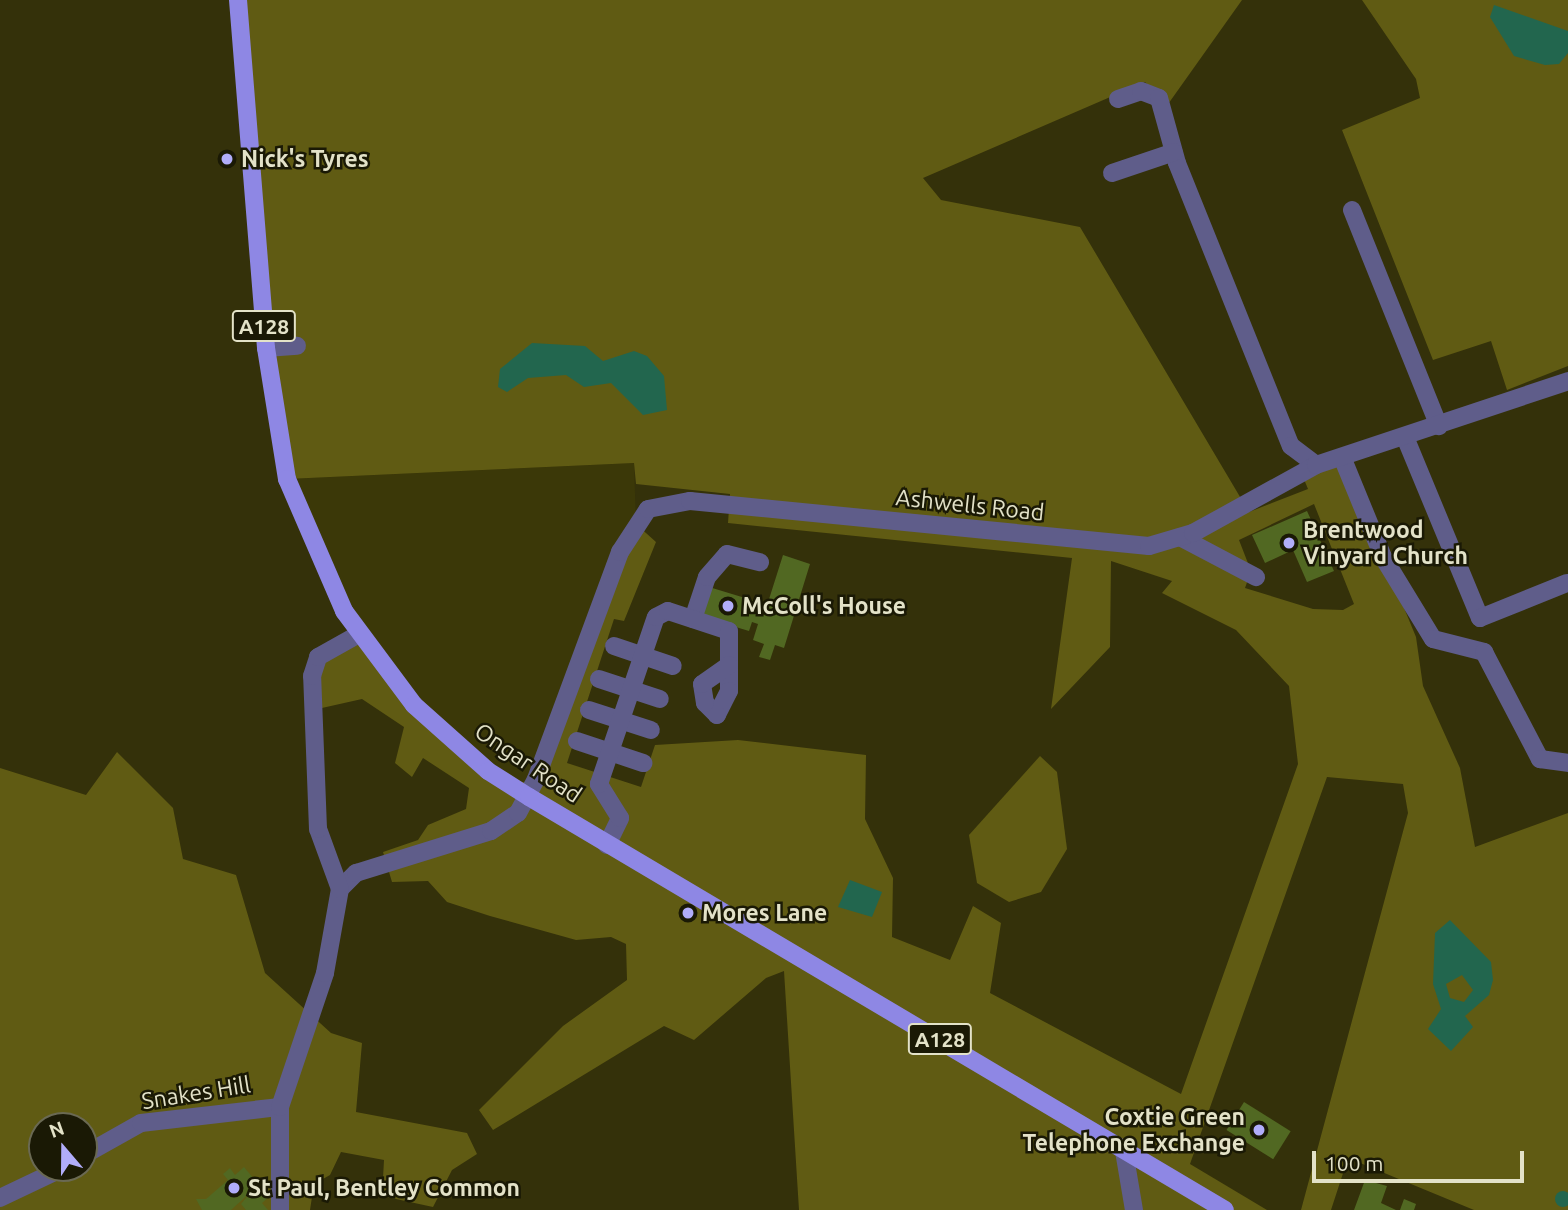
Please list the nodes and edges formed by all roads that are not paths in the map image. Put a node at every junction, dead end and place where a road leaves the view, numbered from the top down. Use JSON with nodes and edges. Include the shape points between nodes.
{"nodes":[{"id":1,"x":237,"y":0,"type":"edge"},
{"id":2,"x":1118,"y":99,"type":"dead end"},
{"id":3,"x":1174,"y":152,"type":"junction"},
{"id":4,"x":1112,"y":173,"type":"dead end"},
{"id":5,"x":1352,"y":210,"type":"dead end"},
{"id":6,"x":1568,"y":381,"type":"edge"},
{"id":7,"x":1439,"y":426,"type":"junction"},
{"id":8,"x":1405,"y":437,"type":"junction"},
{"id":9,"x":1291,"y":446,"type":"junction"},
{"id":10,"x":1342,"y":457,"type":"junction"},
{"id":11,"x":1316,"y":465,"type":"junction"},
{"id":12,"x":1287,"y":478,"type":"junction"},
{"id":13,"x":1180,"y":537,"type":"junction"},
{"id":14,"x":760,"y":562,"type":"dead end"},
{"id":15,"x":1256,"y":577,"type":"dead end"},
{"id":16,"x":1567,"y":583,"type":"edge"},
{"id":17,"x":693,"y":619,"type":"junction"},
{"id":18,"x":359,"y":634,"type":"junction"},
{"id":19,"x":614,"y":646,"type":"dead end"},
{"id":20,"x":644,"y":656,"type":"junction"},
{"id":21,"x":673,"y":666,"type":"dead end"},
{"id":22,"x":729,"y":666,"type":"dead end"},
{"id":23,"x":599,"y":679,"type":"dead end"},
{"id":24,"x":631,"y":690,"type":"junction"},
{"id":25,"x":660,"y":699,"type":"dead end"},
{"id":26,"x":589,"y":710,"type":"dead end"},
{"id":27,"x":620,"y":720,"type":"junction"},
{"id":28,"x":651,"y":730,"type":"dead end"},
{"id":29,"x":577,"y":741,"type":"dead end"},
{"id":30,"x":609,"y":752,"type":"junction"},
{"id":31,"x":643,"y":763,"type":"dead end"},
{"id":32,"x":1568,"y":764,"type":"edge"},
{"id":33,"x":529,"y":797,"type":"junction"},
{"id":34,"x":607,"y":845,"type":"junction"},
{"id":35,"x":329,"y":865,"type":"junction"},
{"id":36,"x":356,"y":873,"type":"junction"},
{"id":37,"x":340,"y":889,"type":"junction"},
{"id":38,"x":280,"y":1107,"type":"junction"},
{"id":39,"x":98,"y":1147,"type":"edge"},
{"id":40,"x":1125,"y":1151,"type":"junction"},
{"id":41,"x":34,"y":1182,"type":"edge"},
{"id":42,"x":0,"y":1198,"type":"edge"},
{"id":43,"x":280,"y":1210,"type":"edge"},
{"id":44,"x":1134,"y":1210,"type":"edge"},
{"id":45,"x":1225,"y":1210,"type":"edge"}],
"edges":[{"from":1,"to":18,"type":"main road","name":"Ongar Road","number":"A128","via":[[278,347],[275,429],[299,518]]},
{"from":2,"to":3,"type":"street","via":[[1141,91],[1159,98]]},
{"from":3,"to":4,"type":"street"},
{"from":3,"to":9,"type":"street"},
{"from":5,"to":7,"type":"street"},
{"from":6,"to":7,"type":"street","name":"Ashwells Road"},
{"from":7,"to":8,"type":"street","name":"Ashwells Road"},
{"from":8,"to":10,"type":"street","name":"Ashwells Road"},
{"from":8,"to":16,"type":"street","via":[[1480,618]]},
{"from":9,"to":11,"type":"street"},
{"from":9,"to":12,"type":"street"},
{"from":10,"to":11,"type":"street","name":"Ashwells Road"},
{"from":10,"to":32,"type":"street","via":[[1383,557],[1433,639],[1484,652],[1540,759]]},
{"from":11,"to":12,"type":"street","name":"Ashwells Road"},
{"from":12,"to":13,"type":"street","name":"Ashwells Road"},
{"from":13,"to":15,"type":"street"},
{"from":13,"to":33,"type":"street","name":"Ashwells Road","via":[[1149,546],[1112,546],[691,501],[648,509],[621,552]]},
{"from":14,"to":17,"type":"street","via":[[727,554],[707,577]]},
{"from":17,"to":20,"type":"street","via":[[668,611],[656,617]]},
{"from":17,"to":22,"type":"street","via":[[729,631]]},
{"from":18,"to":33,"type":"main road","name":"Ongar Road","number":"A128","via":[[414,705],[488,771]]},
{"from":18,"to":35,"type":"street","via":[[318,657],[312,676],[314,795]]},
{"from":19,"to":20,"type":"street"},
{"from":20,"to":21,"type":"street"},
{"from":20,"to":24,"type":"street"},
{"from":23,"to":24,"type":"street"},
{"from":24,"to":25,"type":"street"},
{"from":24,"to":27,"type":"street"},
{"from":26,"to":27,"type":"street"},
{"from":27,"to":28,"type":"street"},
{"from":27,"to":30,"type":"street"},
{"from":29,"to":30,"type":"street"},
{"from":30,"to":31,"type":"street"},
{"from":30,"to":34,"type":"street","via":[[599,784],[620,818]]},
{"from":33,"to":34,"type":"main road","name":"Ongar Road","number":"A128"},
{"from":33,"to":36,"type":"street","via":[[491,831]]},
{"from":34,"to":40,"type":"main road","name":"Ongar Road","number":"A128"},
{"from":35,"to":36,"type":"street"},
{"from":35,"to":37,"type":"street"},
{"from":36,"to":37,"type":"street"},
{"from":37,"to":38,"type":"street","via":[[325,974]]},
{"from":38,"to":39,"type":"street","name":"Snakes Hill","via":[[141,1124]]},
{"from":38,"to":43,"type":"street"},
{"from":40,"to":44,"type":"street"},
{"from":40,"to":45,"type":"main road","name":"Ongar Road","number":"A128"},
{"from":41,"to":42,"type":"street"}]}
